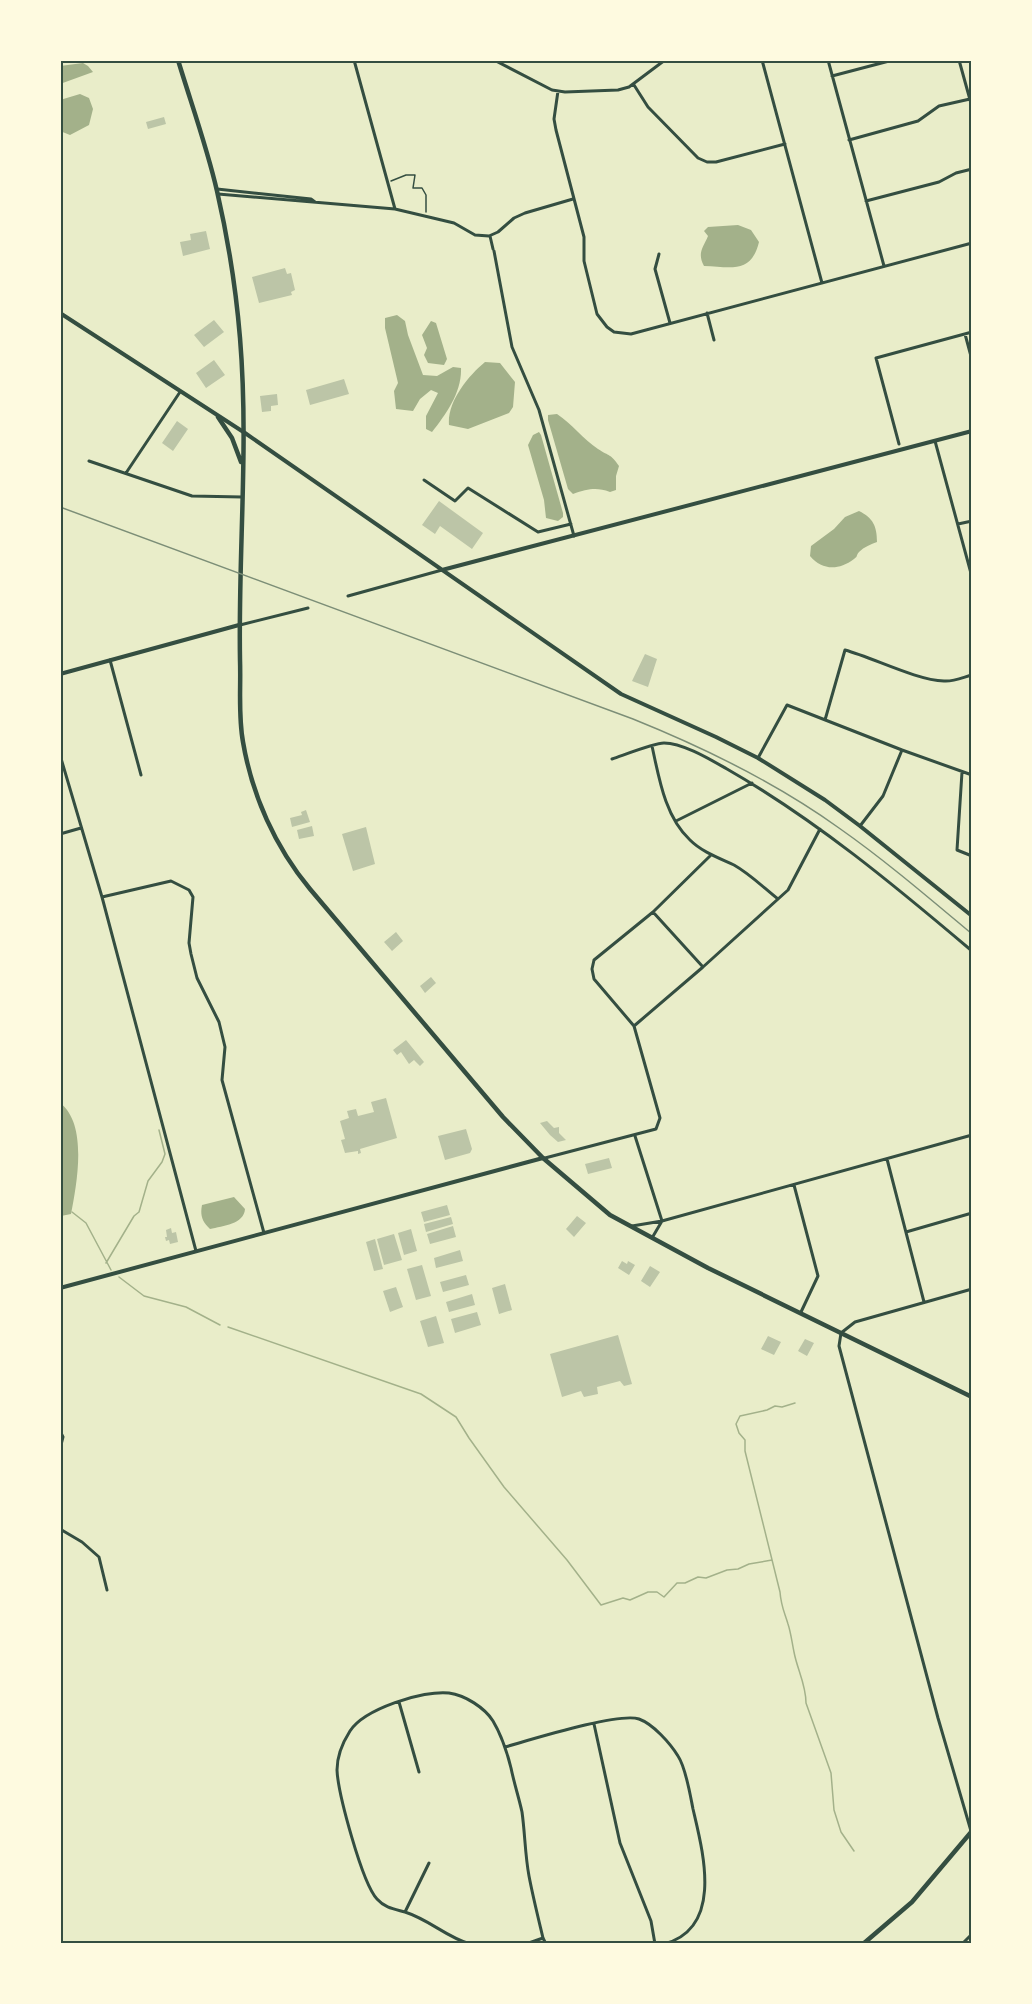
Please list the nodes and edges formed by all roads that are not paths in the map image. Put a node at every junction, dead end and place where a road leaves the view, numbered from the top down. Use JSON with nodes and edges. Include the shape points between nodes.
{"nodes":[{"id":1,"x":178,"y":60,"type":"edge"},
{"id":2,"x":354,"y":60,"type":"edge"},
{"id":3,"x":494,"y":60,"type":"edge"},
{"id":4,"x":665,"y":60,"type":"edge"},
{"id":5,"x":762,"y":60,"type":"edge"},
{"id":6,"x":828,"y":60,"type":"edge"},
{"id":7,"x":893,"y":60,"type":"edge"},
{"id":8,"x":959,"y":60,"type":"edge"},
{"id":9,"x":832,"y":76,"type":"junction"},
{"id":10,"x":634,"y":84,"type":"junction"},
{"id":11,"x":558,"y":91,"type":"junction"},
{"id":12,"x":970,"y":99,"type":"junction"},
{"id":13,"x":972,"y":107,"type":"edge"},
{"id":14,"x":849,"y":140,"type":"junction"},
{"id":15,"x":784,"y":144,"type":"junction"},
{"id":16,"x":972,"y":169,"type":"edge"},
{"id":17,"x":217,"y":192,"type":"junction"},
{"id":18,"x":573,"y":199,"type":"junction"},
{"id":19,"x":866,"y":201,"type":"junction"},
{"id":20,"x":395,"y":209,"type":"junction"},
{"id":21,"x":490,"y":236,"type":"junction"},
{"id":22,"x":972,"y":243,"type":"edge"},
{"id":23,"x":659,"y":254,"type":"dead end"},
{"id":24,"x":884,"y":266,"type":"junction"},
{"id":25,"x":822,"y":282,"type":"junction"},
{"id":26,"x":60,"y":313,"type":"edge"},
{"id":27,"x":708,"y":313,"type":"junction"},
{"id":28,"x":670,"y":323,"type":"junction"},
{"id":29,"x":972,"y":332,"type":"edge"},
{"id":30,"x":965,"y":334,"type":"junction"},
{"id":31,"x":714,"y":340,"type":"dead end"},
{"id":32,"x":972,"y":360,"type":"edge"},
{"id":33,"x":180,"y":393,"type":"junction"},
{"id":34,"x":218,"y":417,"type":"junction"},
{"id":35,"x":972,"y":431,"type":"edge"},
{"id":36,"x":245,"y":433,"type":"junction"},
{"id":37,"x":935,"y":441,"type":"junction"},
{"id":38,"x":899,"y":444,"type":"dead end"},
{"id":39,"x":89,"y":461,"type":"dead end"},
{"id":40,"x":243,"y":469,"type":"junction"},
{"id":41,"x":126,"y":473,"type":"junction"},
{"id":42,"x":424,"y":480,"type":"dead end"},
{"id":43,"x":242,"y":497,"type":"junction"},
{"id":44,"x":972,"y":521,"type":"edge"},
{"id":45,"x":570,"y":524,"type":"junction"},
{"id":46,"x":958,"y":524,"type":"junction"},
{"id":47,"x":574,"y":536,"type":"junction"},
{"id":48,"x":442,"y":570,"type":"junction"},
{"id":49,"x":972,"y":577,"type":"edge"},
{"id":50,"x":348,"y":596,"type":"dead end"},
{"id":51,"x":308,"y":608,"type":"dead end"},
{"id":52,"x":239,"y":625,"type":"junction"},
{"id":53,"x":110,"y":660,"type":"junction"},
{"id":54,"x":60,"y":674,"type":"edge"},
{"id":55,"x":972,"y":675,"type":"edge"},
{"id":56,"x":825,"y":720,"type":"junction"},
{"id":57,"x":652,"y":746,"type":"junction"},
{"id":58,"x":902,"y":750,"type":"junction"},
{"id":59,"x":60,"y":755,"type":"edge"},
{"id":60,"x":758,"y":758,"type":"junction"},
{"id":61,"x":612,"y":759,"type":"dead end"},
{"id":62,"x":962,"y":772,"type":"junction"},
{"id":63,"x":141,"y":775,"type":"dead end"},
{"id":64,"x":972,"y":775,"type":"edge"},
{"id":65,"x":752,"y":783,"type":"junction"},
{"id":66,"x":675,"y":821,"type":"junction"},
{"id":67,"x":860,"y":826,"type":"junction"},
{"id":68,"x":81,"y":828,"type":"junction"},
{"id":69,"x":820,"y":829,"type":"junction"},
{"id":70,"x":60,"y":834,"type":"edge"},
{"id":71,"x":711,"y":855,"type":"junction"},
{"id":72,"x":972,"y":856,"type":"edge"},
{"id":73,"x":102,"y":897,"type":"junction"},
{"id":74,"x":778,"y":899,"type":"junction"},
{"id":75,"x":653,"y":912,"type":"junction"},
{"id":76,"x":972,"y":916,"type":"edge"},
{"id":77,"x":972,"y":951,"type":"edge"},
{"id":78,"x":703,"y":967,"type":"junction"},
{"id":79,"x":634,"y":1026,"type":"junction"},
{"id":80,"x":972,"y":1135,"type":"edge"},
{"id":81,"x":635,"y":1136,"type":"junction"},
{"id":82,"x":543,"y":1158,"type":"junction"},
{"id":83,"x":887,"y":1159,"type":"junction"},
{"id":84,"x":794,"y":1185,"type":"junction"},
{"id":85,"x":972,"y":1213,"type":"edge"},
{"id":86,"x":662,"y":1221,"type":"junction"},
{"id":87,"x":630,"y":1226,"type":"junction"},
{"id":88,"x":906,"y":1232,"type":"junction"},
{"id":89,"x":264,"y":1233,"type":"junction"},
{"id":90,"x":652,"y":1238,"type":"junction"},
{"id":91,"x":196,"y":1252,"type":"junction"},
{"id":92,"x":60,"y":1288,"type":"edge"},
{"id":93,"x":972,"y":1289,"type":"edge"},
{"id":94,"x":924,"y":1302,"type":"junction"},
{"id":95,"x":801,"y":1312,"type":"junction"},
{"id":96,"x":841,"y":1333,"type":"junction"},
{"id":97,"x":972,"y":1397,"type":"edge"},
{"id":98,"x":60,"y":1431,"type":"edge"},
{"id":99,"x":60,"y":1449,"type":"edge"},
{"id":100,"x":60,"y":1529,"type":"edge"},
{"id":101,"x":107,"y":1590,"type":"dead end"},
{"id":102,"x":399,"y":1702,"type":"junction"},
{"id":103,"x":594,"y":1724,"type":"junction"},
{"id":104,"x":505,"y":1747,"type":"junction"},
{"id":105,"x":419,"y":1772,"type":"dead end"},
{"id":106,"x":972,"y":1832,"type":"edge"},
{"id":107,"x":429,"y":1863,"type":"dead end"},
{"id":108,"x":405,"y":1912,"type":"junction"},
{"id":109,"x":972,"y":1934,"type":"edge"},
{"id":110,"x":543,"y":1938,"type":"junction"},
{"id":111,"x":470,"y":1944,"type":"edge"},
{"id":112,"x":526,"y":1944,"type":"edge"},
{"id":113,"x":546,"y":1944,"type":"edge"},
{"id":114,"x":655,"y":1944,"type":"edge"},
{"id":115,"x":664,"y":1944,"type":"edge"},
{"id":116,"x":863,"y":1944,"type":"edge"},
{"id":117,"x":962,"y":1944,"type":"edge"}],
"edges":[{"from":1,"to":17,"type":"main road"},
{"from":2,"to":20,"type":"street"},
{"from":3,"to":11,"type":"street"},
{"from":4,"to":10,"type":"street"},
{"from":5,"to":15,"type":"street"},
{"from":6,"to":9,"type":"street"},
{"from":7,"to":9,"type":"street"},
{"from":8,"to":12,"type":"street"},
{"from":9,"to":14,"type":"street"},
{"from":10,"to":11,"type":"street","via":[[618,90]]},
{"from":10,"to":15,"type":"street","via":[[648,107],[698,158],[707,162]]},
{"from":11,"to":18,"type":"street","via":[[554,119]]},
{"from":12,"to":13,"type":"street"},
{"from":12,"to":14,"type":"street","via":[[939,106],[918,121]]},
{"from":14,"to":19,"type":"street"},
{"from":15,"to":25,"type":"street"},
{"from":16,"to":19,"type":"street"},
{"from":17,"to":20,"type":"street"},
{"from":17,"to":36,"type":"main road","via":[[236,295]]},
{"from":18,"to":21,"type":"street","via":[[525,213]]},
{"from":18,"to":28,"type":"street","via":[[584,237],[584,261],[597,314],[607,327],[631,334]]},
{"from":19,"to":24,"type":"street"},
{"from":20,"to":21,"type":"street","via":[[454,223],[476,236]]},
{"from":21,"to":45,"type":"street","via":[[512,348],[538,411]]},
{"from":22,"to":24,"type":"street"},
{"from":23,"to":28,"type":"street","via":[[655,268]]},
{"from":24,"to":25,"type":"street"},
{"from":25,"to":27,"type":"street"},
{"from":26,"to":33,"type":"street"},
{"from":27,"to":28,"type":"street"},
{"from":27,"to":31,"type":"street"},
{"from":29,"to":30,"type":"street"},
{"from":30,"to":32,"type":"street"},
{"from":30,"to":38,"type":"street","via":[[876,358]]},
{"from":33,"to":34,"type":"street"},
{"from":33,"to":41,"type":"street"},
{"from":34,"to":36,"type":"street"},
{"from":34,"to":40,"type":"main road","via":[[237,447]]},
{"from":35,"to":37,"type":"street"},
{"from":36,"to":40,"type":"main road"},
{"from":36,"to":48,"type":"street"},
{"from":37,"to":46,"type":"street"},
{"from":37,"to":47,"type":"street"},
{"from":39,"to":41,"type":"street"},
{"from":40,"to":43,"type":"main road"},
{"from":41,"to":43,"type":"street","via":[[192,496]]},
{"from":42,"to":45,"type":"street","via":[[455,501],[468,488],[538,532]]},
{"from":43,"to":52,"type":"main road"},
{"from":44,"to":46,"type":"street"},
{"from":45,"to":47,"type":"street"},
{"from":46,"to":49,"type":"street"},
{"from":47,"to":48,"type":"street"},
{"from":48,"to":50,"type":"street"},
{"from":48,"to":60,"type":"street","via":[[621,694]]},
{"from":51,"to":52,"type":"street"},
{"from":52,"to":53,"type":"street"},
{"from":52,"to":82,"type":"main road","via":[[243,744],[252,783],[276,839],[310,889],[502,1117]]},
{"from":53,"to":54,"type":"street"},
{"from":53,"to":63,"type":"street"},
{"from":55,"to":56,"type":"street","via":[[946,682],[844,650]]},
{"from":56,"to":58,"type":"street"},
{"from":56,"to":60,"type":"street","via":[[787,705]]},
{"from":57,"to":61,"type":"street"},
{"from":57,"to":65,"type":"street","via":[[664,743],[699,754]]},
{"from":57,"to":66,"type":"street"},
{"from":58,"to":62,"type":"street"},
{"from":58,"to":67,"type":"street","via":[[883,796]]},
{"from":59,"to":68,"type":"street"},
{"from":60,"to":67,"type":"street"},
{"from":62,"to":64,"type":"street"},
{"from":62,"to":72,"type":"street","via":[[957,850]]},
{"from":65,"to":66,"type":"street"},
{"from":65,"to":69,"type":"street"},
{"from":66,"to":71,"type":"street","via":[[690,840]]},
{"from":67,"to":76,"type":"street"},
{"from":68,"to":70,"type":"street"},
{"from":68,"to":73,"type":"street"},
{"from":69,"to":74,"type":"street","via":[[788,890]]},
{"from":69,"to":77,"type":"street"},
{"from":71,"to":74,"type":"street","via":[[734,866]]},
{"from":71,"to":75,"type":"street"},
{"from":73,"to":89,"type":"street","via":[[171,881],[189,890],[193,897],[191,954],[197,978],[219,1022],[225,1047],[222,1080]]},
{"from":73,"to":91,"type":"street"},
{"from":74,"to":78,"type":"street"},
{"from":75,"to":78,"type":"street"},
{"from":75,"to":79,"type":"street","via":[[594,960],[592,969],[594,980]]},
{"from":78,"to":79,"type":"street"},
{"from":79,"to":81,"type":"street","via":[[660,1118],[656,1129]]},
{"from":80,"to":83,"type":"street"},
{"from":81,"to":82,"type":"street"},
{"from":81,"to":86,"type":"street"},
{"from":82,"to":87,"type":"main road","via":[[610,1215]]},
{"from":82,"to":89,"type":"street"},
{"from":83,"to":84,"type":"street"},
{"from":83,"to":88,"type":"street"},
{"from":84,"to":86,"type":"street"},
{"from":84,"to":95,"type":"street","via":[[818,1276]]},
{"from":85,"to":88,"type":"street"},
{"from":86,"to":87,"type":"street"},
{"from":86,"to":90,"type":"street"},
{"from":87,"to":90,"type":"main road"},
{"from":88,"to":94,"type":"street"},
{"from":89,"to":91,"type":"street"},
{"from":90,"to":95,"type":"main road"},
{"from":91,"to":92,"type":"street"},
{"from":93,"to":94,"type":"street"},
{"from":94,"to":96,"type":"street","via":[[855,1322]]},
{"from":95,"to":96,"type":"main road"},
{"from":96,"to":97,"type":"main road"},
{"from":96,"to":106,"type":"street","via":[[839,1346],[849,1390]]},
{"from":98,"to":99,"type":"street"},
{"from":100,"to":101,"type":"street","via":[[99,1557]]},
{"from":102,"to":104,"type":"street","via":[[449,1693],[472,1701],[493,1720]]},
{"from":102,"to":105,"type":"street"},
{"from":102,"to":108,"type":"street","via":[[379,1708],[351,1729],[340,1750],[337,1769],[365,1881],[376,1899],[390,1909]]},
{"from":103,"to":104,"type":"street"},
{"from":103,"to":114,"type":"street","via":[[620,1843],[651,1921]]},
{"from":103,"to":115,"type":"street","via":[[617,1718],[639,1719],[663,1736],[680,1758],[704,1855],[706,1879],[694,1925]]},
{"from":104,"to":110,"type":"street","via":[[521,1811],[529,1875]]},
{"from":106,"to":116,"type":"main road","via":[[912,1902]]},
{"from":107,"to":108,"type":"street"},
{"from":108,"to":111,"type":"street","via":[[435,1924],[455,1940]]},
{"from":109,"to":117,"type":"street"},
{"from":110,"to":112,"type":"street"},
{"from":110,"to":113,"type":"street"}]}
